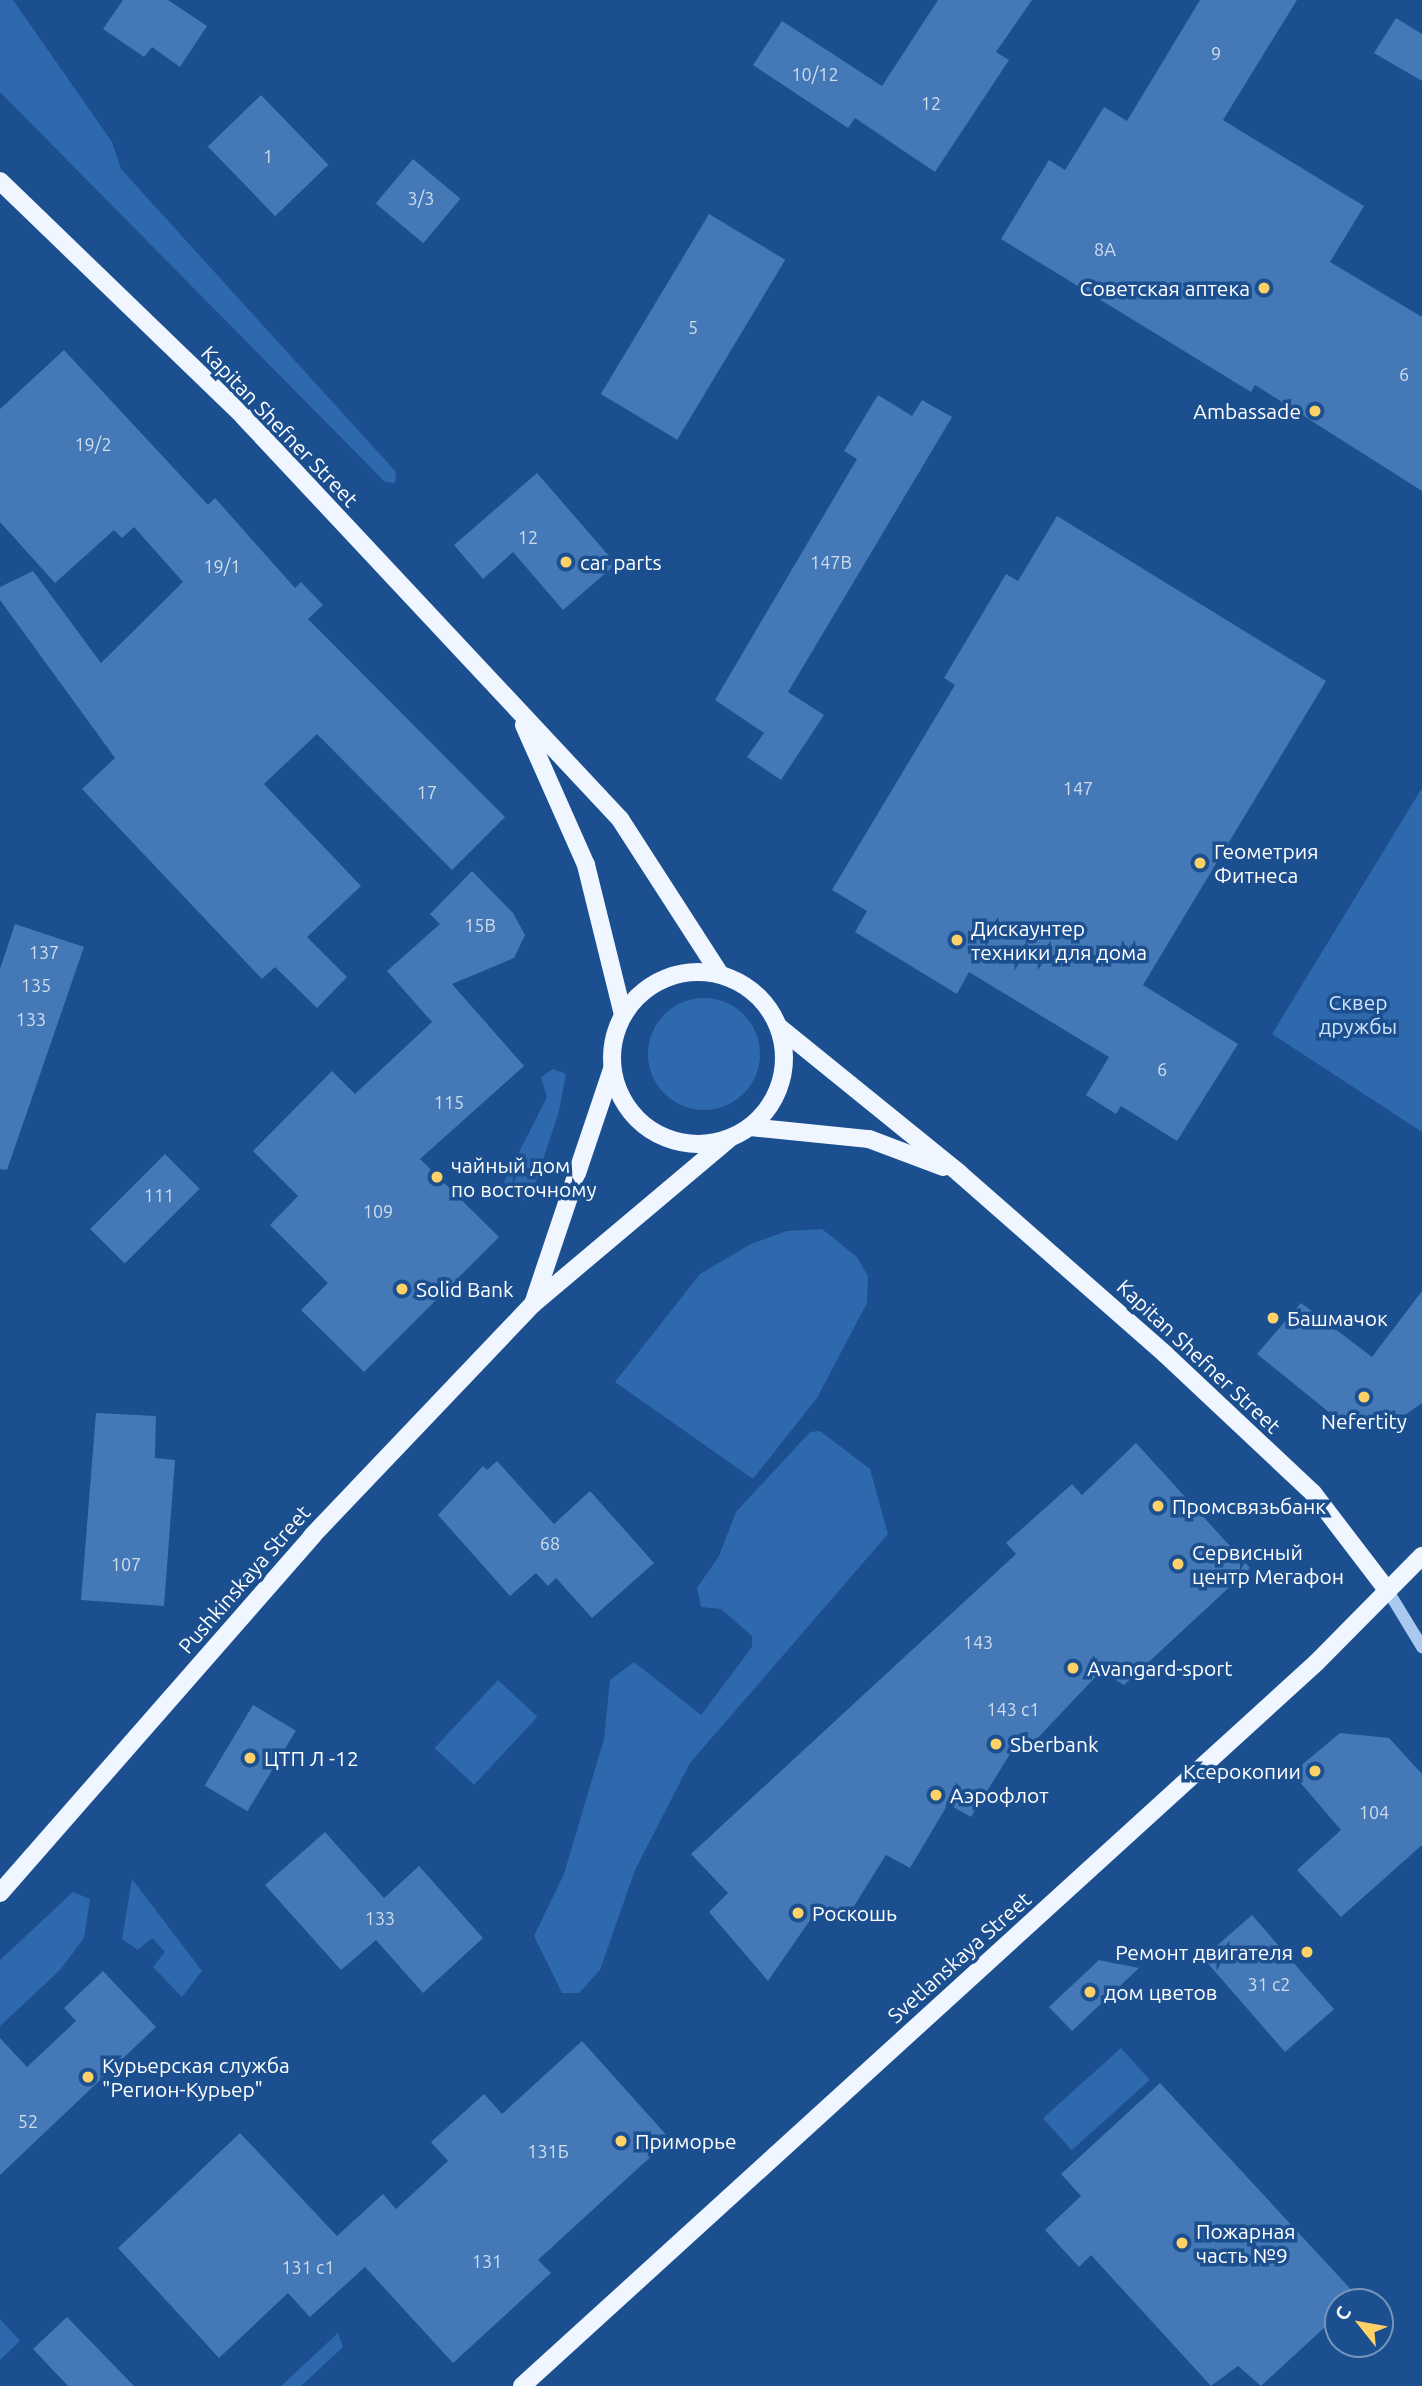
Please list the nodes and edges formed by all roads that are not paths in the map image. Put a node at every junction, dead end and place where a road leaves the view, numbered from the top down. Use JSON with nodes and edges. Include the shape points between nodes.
{"nodes":[{"id":1,"x":0,"y":181,"type":"edge"},
{"id":2,"x":518,"y":712,"type":"junction"},
{"id":3,"x":720,"y":974,"type":"junction"},
{"id":4,"x":623,"y":1015,"type":"junction"},
{"id":5,"x":779,"y":1027,"type":"junction"},
{"id":6,"x":612,"y":1069,"type":"junction"},
{"id":7,"x":750,"y":1127,"type":"junction"},
{"id":8,"x":729,"y":1139,"type":"junction"},
{"id":9,"x":959,"y":1173,"type":"junction"},
{"id":10,"x":533,"y":1304,"type":"junction"},
{"id":11,"x":1422,"y":1556,"type":"edge"},
{"id":12,"x":1388,"y":1591,"type":"junction"},
{"id":13,"x":1422,"y":1647,"type":"edge"},
{"id":14,"x":0,"y":1893,"type":"edge"},
{"id":15,"x":522,"y":2386,"type":"edge"}],
"edges":[{"from":1,"to":2,"type":"main road","name":"Kapitan Shefner Street","via":[[243,416]]},
{"from":2,"to":3,"type":"main road","name":"Kapitan Shefner Street","via":[[630,831]]},
{"from":2,"to":4,"type":"main road","name":"Kapitan Shefner Street","via":[[586,865]]},
{"from":3,"to":4,"type":"main road","via":[[683,973],[660,982]]},
{"from":3,"to":5,"type":"main road","via":[[745,985]]},
{"from":4,"to":6,"type":"main road"},
{"from":5,"to":7,"type":"main road","via":[[781,1082]]},
{"from":5,"to":9,"type":"main road","name":"Kapitan Shefner Street"},
{"from":6,"to":8,"type":"main road","via":[[625,1106],[653,1132],[691,1144]]},
{"from":6,"to":10,"type":"main road","name":"Pushkinskaya Street"},
{"from":7,"to":8,"type":"main road"},
{"from":7,"to":9,"type":"main road","name":"Kapitan Shefner Street","via":[[869,1139]]},
{"from":8,"to":10,"type":"main road","name":"Pushkinskaya Street"},
{"from":9,"to":12,"type":"main road","name":"Kapitan Shefner Street","via":[[1313,1493]]},
{"from":10,"to":14,"type":"main road","name":"Pushkinskaya Street","via":[[312,1536]]},
{"from":11,"to":12,"type":"main road","name":"Svetlanskaya Street"},
{"from":12,"to":13,"type":"street"},
{"from":12,"to":15,"type":"main road","name":"Svetlanskaya Street"}]}
